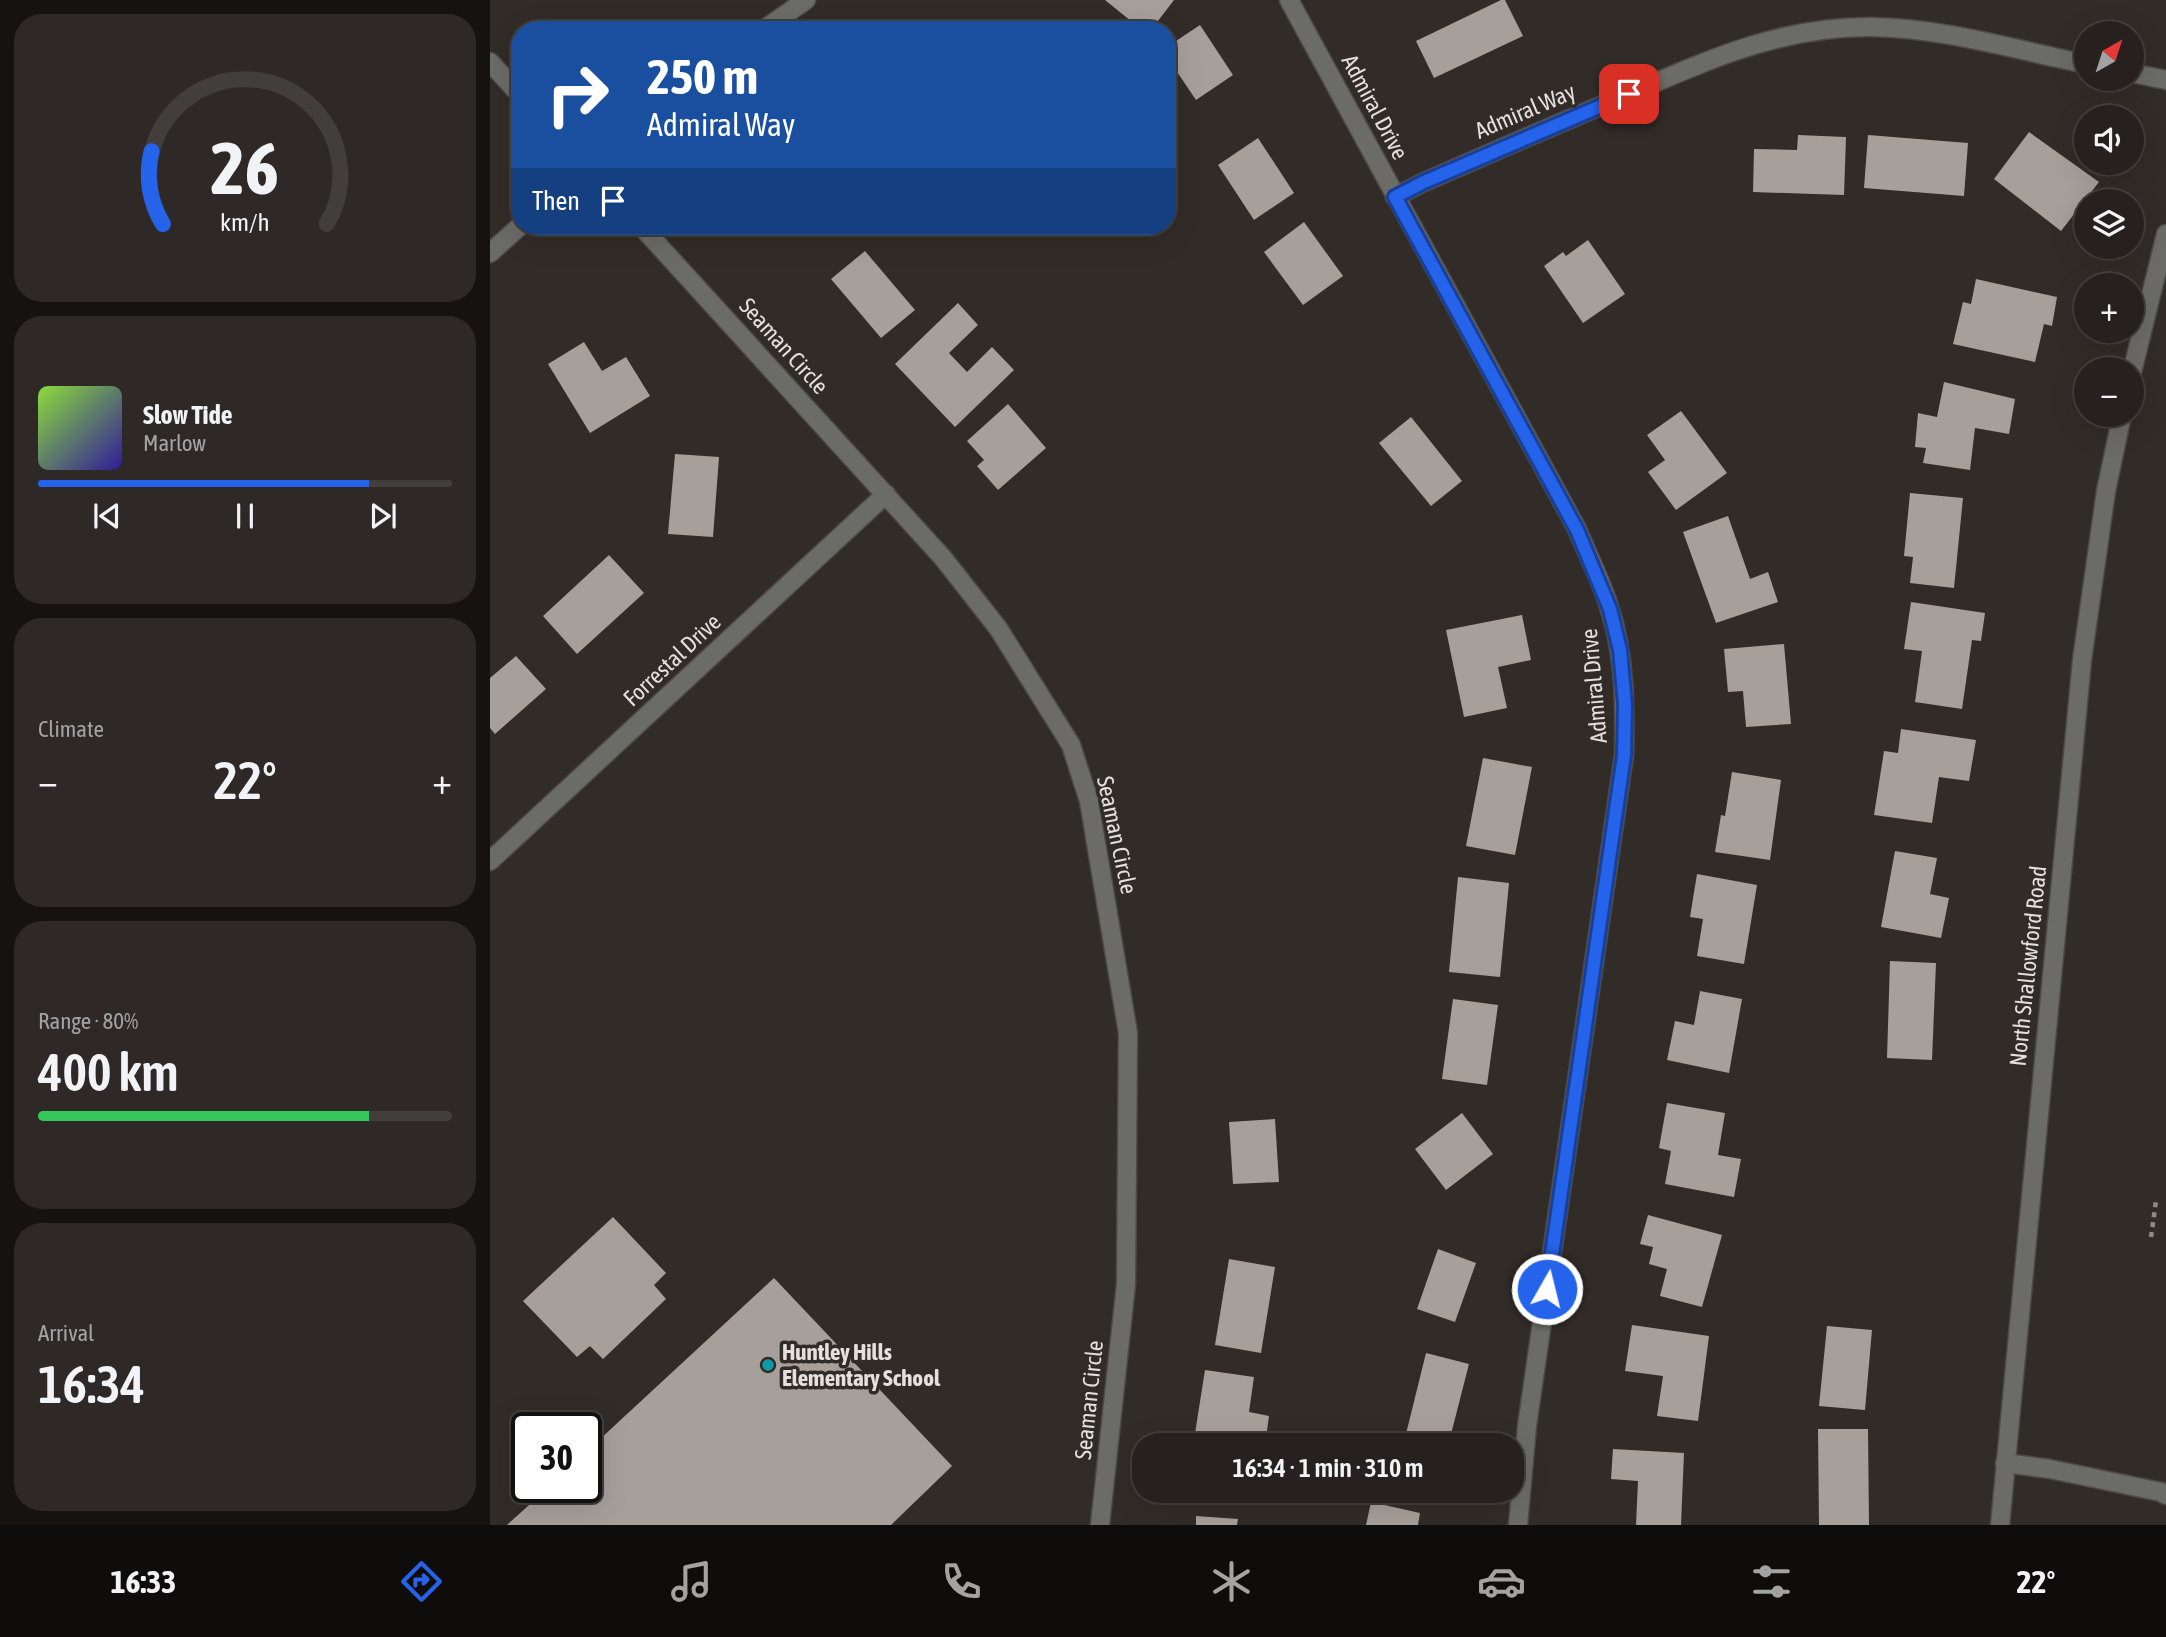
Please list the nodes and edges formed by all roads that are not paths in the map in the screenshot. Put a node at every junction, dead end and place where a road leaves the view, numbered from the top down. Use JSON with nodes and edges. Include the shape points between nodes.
{"nodes":[{"id":1,"x":806,"y":0,"type":"edge"},
{"id":2,"x":1289,"y":0,"type":"edge"},
{"id":3,"x":776,"y":21,"type":"edge"},
{"id":4,"x":490,"y":62,"type":"edge"},
{"id":5,"x":2074,"y":62,"type":"edge"},
{"id":6,"x":2144,"y":75,"type":"edge"},
{"id":7,"x":2166,"y":80,"type":"edge"},
{"id":8,"x":511,"y":85,"type":"edge"},
{"id":9,"x":1395,"y":197,"type":"junction"},
{"id":10,"x":511,"y":234,"type":"edge"},
{"id":11,"x":2166,"y":234,"type":"edge"},
{"id":12,"x":649,"y":235,"type":"edge"},
{"id":13,"x":490,"y":253,"type":"edge"},
{"id":14,"x":2136,"y":357,"type":"edge"},
{"id":15,"x":2119,"y":427,"type":"edge"},
{"id":16,"x":887,"y":495,"type":"junction"},
{"id":17,"x":490,"y":861,"type":"edge"},
{"id":18,"x":2005,"y":1463,"type":"junction"},
{"id":19,"x":2166,"y":1495,"type":"edge"},
{"id":20,"x":1100,"y":1525,"type":"edge"},
{"id":21,"x":1518,"y":1525,"type":"edge"},
{"id":22,"x":2000,"y":1525,"type":"edge"}],
"edges":[{"from":1,"to":3,"type":"street"},
{"from":2,"to":9,"type":"street","name":"Admiral Drive"},
{"from":4,"to":8,"type":"street"},
{"from":5,"to":9,"type":"street","name":"Admiral Way","via":[[1886,28],[1787,35],[1718,55]]},
{"from":6,"to":7,"type":"street"},
{"from":9,"to":21,"type":"street","name":"Admiral Drive","via":[[1577,530],[1610,609],[1620,650],[1625,705],[1623,768],[1527,1426]]},
{"from":10,"to":13,"type":"street"},
{"from":11,"to":14,"type":"street"},
{"from":12,"to":16,"type":"street","name":"Seaman Circle"},
{"from":15,"to":18,"type":"street","name":"North Shallowford Road","via":[[2082,660]]},
{"from":16,"to":17,"type":"street","name":"Forrestal Drive"},
{"from":16,"to":20,"type":"street","name":"Seaman Circle","via":[[998,628],[1071,745],[1089,801],[1128,1033],[1126,1284]]},
{"from":18,"to":19,"type":"street","via":[[2075,1473]]},
{"from":18,"to":22,"type":"street","name":"North Shallowford Road"}]}
